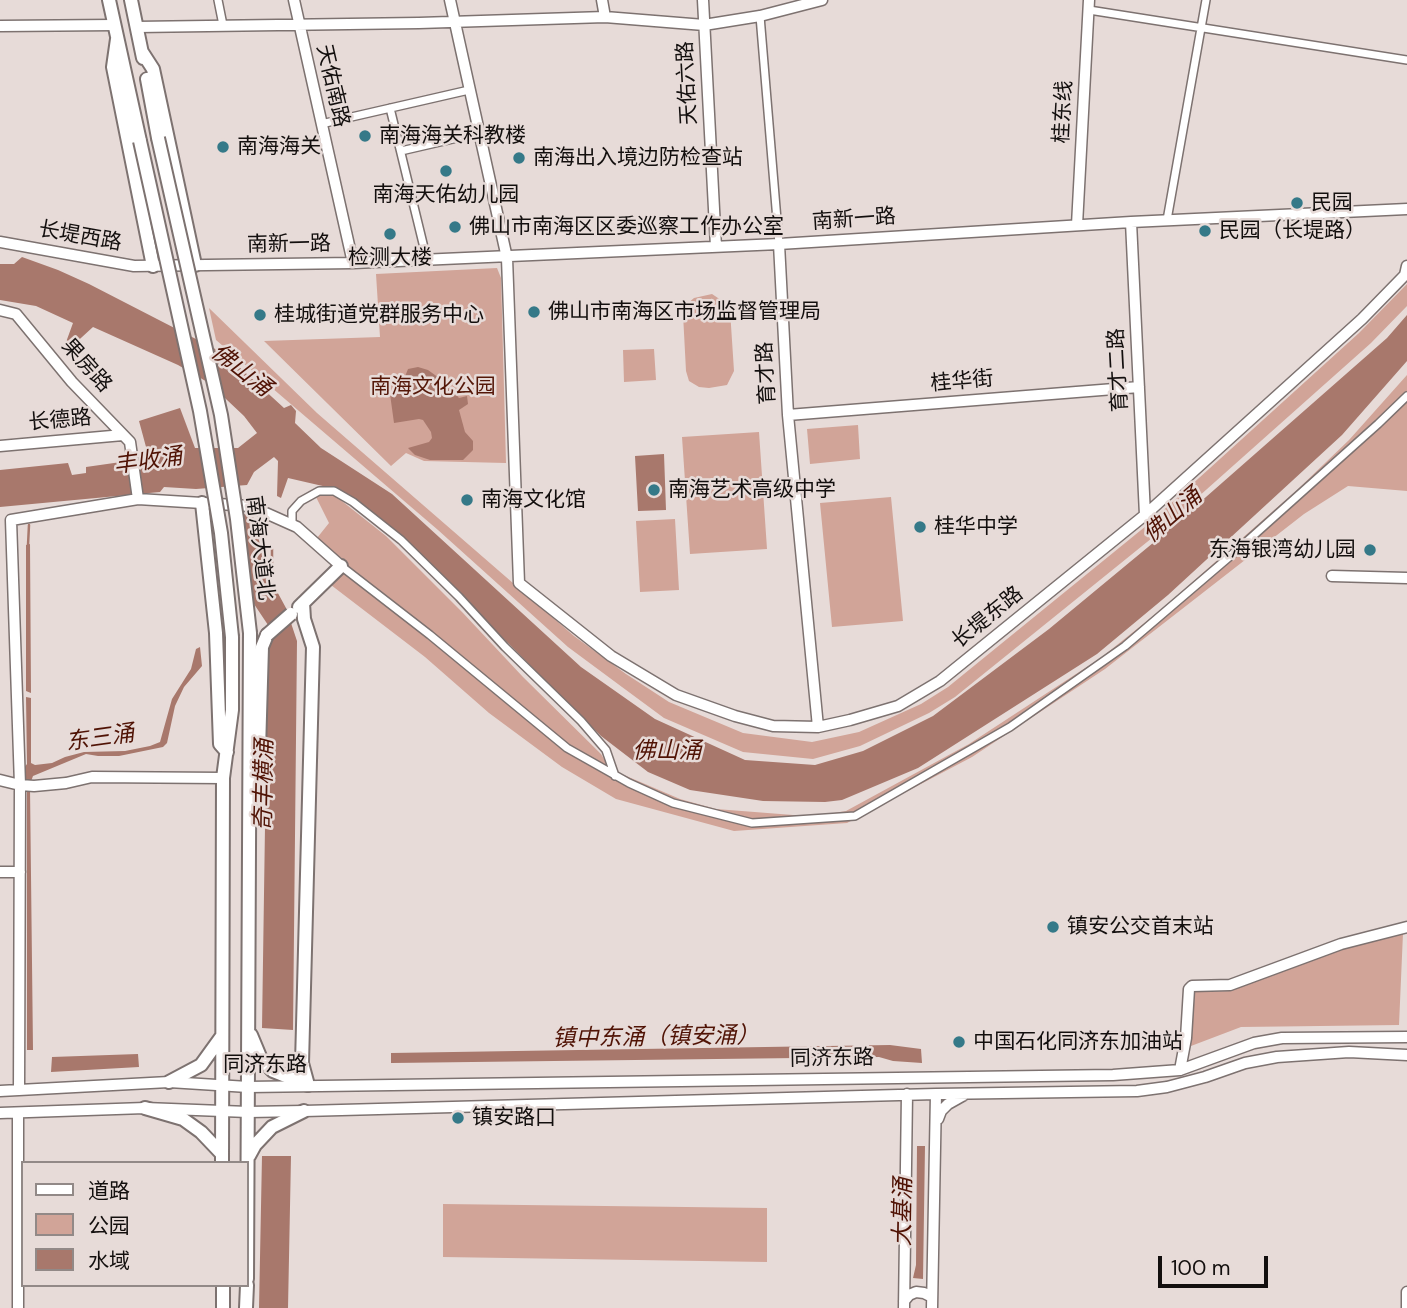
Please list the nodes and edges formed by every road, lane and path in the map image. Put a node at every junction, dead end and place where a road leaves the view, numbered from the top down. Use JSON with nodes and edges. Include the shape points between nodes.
{"nodes":[{"id":1,"x":109,"y":0,"type":"edge"},
{"id":2,"x":131,"y":0,"type":"edge"},
{"id":3,"x":218,"y":0,"type":"edge"},
{"id":4,"x":294,"y":0,"type":"edge"},
{"id":5,"x":450,"y":0,"type":"edge"},
{"id":6,"x":602,"y":0,"type":"edge"},
{"id":7,"x":703,"y":0,"type":"edge"},
{"id":8,"x":822,"y":0,"type":"edge"},
{"id":9,"x":1206,"y":0,"type":"edge"},
{"id":10,"x":1089,"y":5,"type":"edge"},
{"id":11,"x":760,"y":16,"type":"junction"},
{"id":12,"x":605,"y":17,"type":"junction"},
{"id":13,"x":454,"y":20,"type":"junction"},
{"id":14,"x":114,"y":24,"type":"junction"},
{"id":15,"x":299,"y":24,"type":"junction"},
{"id":16,"x":223,"y":25,"type":"junction"},
{"id":17,"x":704,"y":25,"type":"junction"},
{"id":18,"x":0,"y":26,"type":"edge"},
{"id":19,"x":137,"y":27,"type":"junction"},
{"id":20,"x":1201,"y":28,"type":"junction"},
{"id":21,"x":117,"y":38,"type":"junction"},
{"id":22,"x":142,"y":52,"type":"junction"},
{"id":23,"x":1407,"y":60,"type":"edge"},
{"id":24,"x":469,"y":90,"type":"junction"},
{"id":25,"x":390,"y":108,"type":"junction"},
{"id":26,"x":321,"y":124,"type":"junction"},
{"id":27,"x":479,"y":133,"type":"junction"},
{"id":28,"x":401,"y":151,"type":"junction"},
{"id":29,"x":1407,"y":209,"type":"edge"},
{"id":30,"x":1167,"y":220,"type":"junction"},
{"id":31,"x":1131,"y":222,"type":"junction"},
{"id":32,"x":1077,"y":225,"type":"junction"},
{"id":33,"x":0,"y":242,"type":"edge"},
{"id":34,"x":779,"y":244,"type":"junction"},
{"id":35,"x":716,"y":247,"type":"junction"},
{"id":36,"x":507,"y":258,"type":"junction"},
{"id":37,"x":427,"y":260,"type":"junction"},
{"id":38,"x":353,"y":263,"type":"junction"},
{"id":39,"x":195,"y":265,"type":"junction"},
{"id":40,"x":153,"y":266,"type":"junction"},
{"id":41,"x":177,"y":266,"type":"joint"},
{"id":42,"x":1407,"y":266,"type":"edge"},
{"id":43,"x":0,"y":310,"type":"edge"},
{"id":44,"x":1139,"y":387,"type":"junction"},
{"id":45,"x":1407,"y":396,"type":"edge"},
{"id":46,"x":788,"y":415,"type":"junction"},
{"id":47,"x":123,"y":435,"type":"junction"},
{"id":48,"x":0,"y":446,"type":"edge"},
{"id":49,"x":138,"y":499,"type":"junction"},
{"id":50,"x":202,"y":503,"type":"junction"},
{"id":51,"x":1145,"y":515,"type":"junction"},
{"id":52,"x":292,"y":524,"type":"junction"},
{"id":53,"x":341,"y":566,"type":"junction"},
{"id":54,"x":1332,"y":576,"type":"dead end"},
{"id":55,"x":1407,"y":578,"type":"edge"},
{"id":56,"x":303,"y":603,"type":"junction"},
{"id":57,"x":818,"y":727,"type":"junction"},
{"id":58,"x":227,"y":752,"type":"junction"},
{"id":59,"x":615,"y":776,"type":"junction"},
{"id":60,"x":223,"y":778,"type":"junction"},
{"id":61,"x":0,"y":780,"type":"edge"},
{"id":62,"x":250,"y":780,"type":"junction"},
{"id":63,"x":20,"y":785,"type":"junction"},
{"id":64,"x":0,"y":872,"type":"edge"},
{"id":65,"x":20,"y":872,"type":"junction"},
{"id":66,"x":1407,"y":927,"type":"edge"},
{"id":67,"x":248,"y":1029,"type":"junction"},
{"id":68,"x":222,"y":1035,"type":"junction"},
{"id":69,"x":1386,"y":1037,"type":"junction"},
{"id":70,"x":1407,"y":1037,"type":"edge"},
{"id":71,"x":1349,"y":1052,"type":"junction"},
{"id":72,"x":1407,"y":1055,"type":"edge"},
{"id":73,"x":1180,"y":1070,"type":"junction"},
{"id":74,"x":169,"y":1083,"type":"junction"},
{"id":75,"x":222,"y":1085,"type":"junction"},
{"id":76,"x":308,"y":1085,"type":"junction"},
{"id":77,"x":248,"y":1087,"type":"junction"},
{"id":78,"x":19,"y":1090,"type":"junction"},
{"id":79,"x":0,"y":1091,"type":"edge"},
{"id":80,"x":907,"y":1094,"type":"junction"},
{"id":81,"x":936,"y":1094,"type":"junction"},
{"id":82,"x":965,"y":1094,"type":"junction"},
{"id":83,"x":880,"y":1096,"type":"junction"},
{"id":84,"x":145,"y":1108,"type":"junction"},
{"id":85,"x":221,"y":1111,"type":"junction"},
{"id":86,"x":304,"y":1111,"type":"junction"},
{"id":87,"x":248,"y":1112,"type":"junction"},
{"id":88,"x":0,"y":1113,"type":"edge"},
{"id":89,"x":18,"y":1113,"type":"junction"},
{"id":90,"x":907,"y":1124,"type":"junction"},
{"id":91,"x":934,"y":1151,"type":"junction"},
{"id":92,"x":222,"y":1158,"type":"edge"},
{"id":93,"x":248,"y":1160,"type":"joint"},
{"id":94,"x":21,"y":1202,"type":"edge"},
{"id":95,"x":223,"y":1287,"type":"edge"},
{"id":96,"x":247,"y":1287,"type":"edge"},
{"id":97,"x":1407,"y":1292,"type":"edge"},
{"id":98,"x":932,"y":1303,"type":"edge"},
{"id":99,"x":904,"y":1304,"type":"edge"},
{"id":100,"x":18,"y":1308,"type":"edge"},
{"id":101,"x":223,"y":1308,"type":"edge"},
{"id":102,"x":246,"y":1308,"type":"edge"},
{"id":103,"x":1407,"y":1308,"type":"edge"}],
"edges":[{"from":1,"to":14,"type":"highway","name":"南海大道北"},
{"from":2,"to":19,"type":"highway","name":"南海大道北"},
{"from":3,"to":16,"type":"street"},
{"from":4,"to":15,"type":"street","name":"天佑南路"},
{"from":5,"to":13,"type":"street"},
{"from":6,"to":12,"type":"street"},
{"from":7,"to":17,"type":"street","name":"天佑六路"},
{"from":8,"to":11,"type":"street"},
{"from":9,"to":20,"type":"street"},
{"from":10,"to":20,"type":"street"},
{"from":10,"to":32,"type":"street","name":"桂东线"},
{"from":11,"to":17,"type":"street"},
{"from":11,"to":34,"type":"street","name":"育才路"},
{"from":12,"to":13,"type":"street"},
{"from":12,"to":17,"type":"street"},
{"from":13,"to":15,"type":"street"},
{"from":13,"to":24,"type":"street"},
{"from":14,"to":18,"type":"street"},
{"from":14,"to":21,"type":"highway","name":"南海大道北"},
{"from":15,"to":16,"type":"street"},
{"from":15,"to":26,"type":"street","name":"天佑南路"},
{"from":16,"to":19,"type":"street"},
{"from":17,"to":35,"type":"street","name":"天佑六路"},
{"from":19,"to":22,"type":"highway","name":"南海大道北"},
{"from":20,"to":23,"type":"street"},
{"from":20,"to":30,"type":"street"},
{"from":21,"to":40,"type":"highway","via":[[113,67]]},
{"from":21,"to":58,"type":"highway","name":"南海大道北","bridge":true,"via":[[200,411],[221,533],[232,638]]},
{"from":22,"to":39,"type":"highway","via":[[153,69]]},
{"from":22,"to":62,"type":"highway","name":"南海大道北","bridge":true,"via":[[221,415],[237,519],[250,633]]},
{"from":24,"to":25,"type":"street"},
{"from":24,"to":27,"type":"street"},
{"from":25,"to":26,"type":"street"},
{"from":25,"to":28,"type":"street"},
{"from":26,"to":38,"type":"street","name":"天佑南路"},
{"from":27,"to":28,"type":"street"},
{"from":27,"to":36,"type":"street"},
{"from":28,"to":37,"type":"street"},
{"from":29,"to":30,"type":"street","name":"南新一路"},
{"from":30,"to":31,"type":"street","name":"南新一路"},
{"from":31,"to":32,"type":"street","name":"南新一路"},
{"from":31,"to":44,"type":"street","name":"育才二路"},
{"from":32,"to":34,"type":"street","name":"南新一路"},
{"from":33,"to":40,"type":"street","name":"长堤西路"},
{"from":34,"to":35,"type":"street","name":"南新一路"},
{"from":34,"to":46,"type":"street","name":"育才路"},
{"from":35,"to":36,"type":"street","name":"南新一路"},
{"from":36,"to":37,"type":"street","name":"南新一路"},
{"from":36,"to":57,"type":"street","name":"长堤东路","via":[[519,583],[611,656],[676,695],[773,726]]},
{"from":37,"to":38,"type":"street","name":"南新一路"},
{"from":38,"to":39,"type":"street","name":"南新一路"},
{"from":39,"to":41,"type":"street","name":"南新一路"},
{"from":40,"to":41,"type":"street","name":"长堤西路"},
{"from":42,"to":51,"type":"street","name":"长堤东路","via":[[1405,275],[1362,319]]},
{"from":43,"to":47,"type":"street","name":"果房路","via":[[16,314]]},
{"from":44,"to":46,"type":"street","name":"桂华街"},
{"from":44,"to":51,"type":"street","name":"育才二路"},
{"from":45,"to":59,"type":"street","via":[[1125,646],[1010,727],[855,816],[752,823],[673,803]]},
{"from":46,"to":57,"type":"street","name":"育才路"},
{"from":47,"to":48,"type":"street","name":"长德路"},
{"from":47,"to":49,"type":"street","name":"果房路","via":[[130,442]]},
{"from":49,"to":50,"type":"street"},
{"from":49,"to":63,"type":"street","via":[[11,520]]},
{"from":50,"to":52,"type":"street","via":[[250,506]]},
{"from":50,"to":58,"type":"highway","via":[[216,633],[220,744]]},
{"from":51,"to":57,"type":"street","name":"长堤东路","via":[[940,681],[898,706]]},
{"from":52,"to":53,"type":"street"},
{"from":52,"to":59,"type":"street","via":[[292,511],[319,491],[334,491],[353,502],[401,540],[581,721],[606,750]]},
{"from":53,"to":56,"type":"highway"},
{"from":53,"to":59,"type":"street","via":[[567,748]]},
{"from":54,"to":55,"type":"street"},
{"from":56,"to":62,"type":"highway","bridge":true,"via":[[267,635],[262,647],[258,765]]},
{"from":56,"to":76,"type":"highway","via":[[313,647],[302,1063]]},
{"from":58,"to":60,"type":"highway","name":"南海大道北"},
{"from":60,"to":63,"type":"street","via":[[92,777]]},
{"from":60,"to":68,"type":"highway","name":"南海大道北"},
{"from":61,"to":63,"type":"street"},
{"from":62,"to":67,"type":"highway","name":"南海大道北"},
{"from":63,"to":65,"type":"street"},
{"from":64,"to":65,"type":"street"},
{"from":65,"to":78,"type":"street"},
{"from":66,"to":73,"type":"street","via":[[1341,944],[1230,985],[1192,986]]},
{"from":67,"to":76,"type":"highway","via":[[261,1059],[273,1071]]},
{"from":67,"to":77,"type":"highway","name":"南海大道北"},
{"from":68,"to":74,"type":"highway","via":[[201,1065]]},
{"from":68,"to":75,"type":"highway","name":"南海大道北"},
{"from":69,"to":70,"type":"street","name":"同济东路"},
{"from":69,"to":71,"type":"street","via":[[1394,1041],[1393,1048]]},
{"from":69,"to":73,"type":"street","name":"同济东路","via":[[1282,1038],[1254,1043]]},
{"from":71,"to":72,"type":"street","name":"同济东路"},
{"from":71,"to":82,"type":"street","name":"同济东路","via":[[1277,1057],[1137,1091]]},
{"from":73,"to":76,"type":"street","name":"同济东路","via":[[1003,1077]]},
{"from":74,"to":75,"type":"street","name":"同济东路"},
{"from":74,"to":78,"type":"street","name":"同济东路"},
{"from":75,"to":77,"type":"street","name":"同济东路"},
{"from":75,"to":85,"type":"highway","name":"南海大道北"},
{"from":76,"to":77,"type":"street","name":"同济东路"},
{"from":77,"to":87,"type":"highway","name":"南海大道北"},
{"from":78,"to":79,"type":"street","name":"同济东路"},
{"from":80,"to":81,"type":"street","name":"同济东路"},
{"from":80,"to":83,"type":"street","name":"同济东路"},
{"from":80,"to":90,"type":"street"},
{"from":81,"to":82,"type":"street","name":"同济东路"},
{"from":81,"to":91,"type":"street"},
{"from":82,"to":91,"type":"street","via":[[941,1111]]},
{"from":83,"to":86,"type":"street","name":"同济东路"},
{"from":83,"to":90,"type":"street","via":[[901,1109]]},
{"from":84,"to":85,"type":"street","name":"同济东路"},
{"from":84,"to":89,"type":"street","name":"同济东路"},
{"from":84,"to":92,"type":"highway","via":[[183,1119],[201,1132]]},
{"from":85,"to":87,"type":"street","name":"同济东路"},
{"from":85,"to":92,"type":"highway","name":"南海大道北"},
{"from":86,"to":87,"type":"street","name":"同济东路"},
{"from":86,"to":93,"type":"highway","via":[[272,1127]]},
{"from":87,"to":93,"type":"highway","name":"南海大道北"},
{"from":88,"to":89,"type":"street","name":"同济东路"},
{"from":89,"to":94,"type":"street"},
{"from":90,"to":99,"type":"street"},
{"from":91,"to":98,"type":"street"},
{"from":94,"to":100,"type":"street"},
{"from":95,"to":101,"type":"highway"},
{"from":96,"to":102,"type":"highway"},
{"from":97,"to":103,"type":"street"},
{"from":98,"to":99,"type":"street","via":[[924,1293],[916,1292]]}]}
